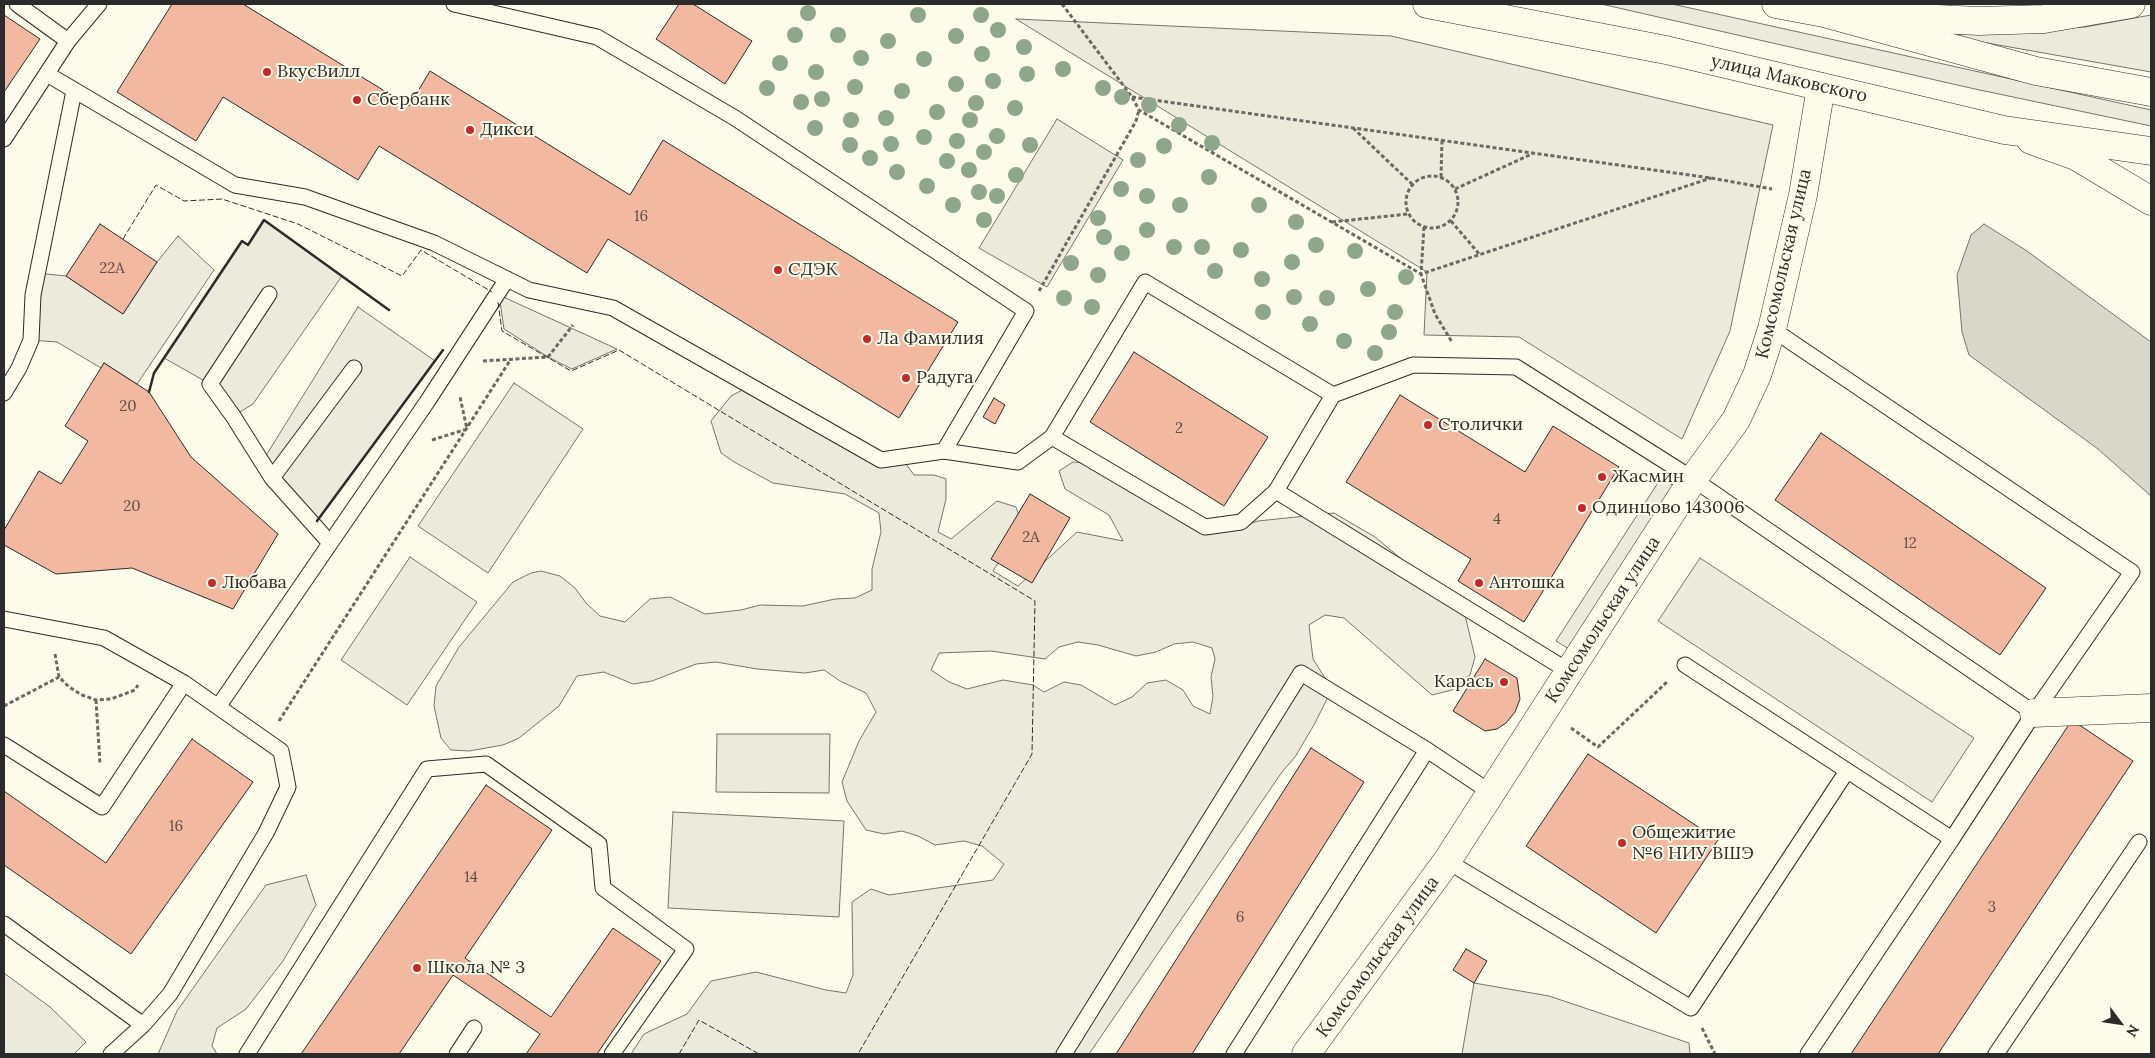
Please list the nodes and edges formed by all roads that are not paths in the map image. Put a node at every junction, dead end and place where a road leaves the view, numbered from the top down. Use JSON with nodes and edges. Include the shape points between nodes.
{"nodes":[{"id":1,"x":16,"y":4,"type":"edge"},
{"id":2,"x":99,"y":4,"type":"edge"},
{"id":3,"x":454,"y":4,"type":"edge"},
{"id":4,"x":1427,"y":4,"type":"edge"},
{"id":5,"x":1776,"y":4,"type":"edge"},
{"id":6,"x":2131,"y":4,"type":"edge"},
{"id":7,"x":1824,"y":14,"type":"junction"},
{"id":8,"x":68,"y":41,"type":"junction"},
{"id":9,"x":46,"y":74,"type":"junction"},
{"id":10,"x":1821,"y":87,"type":"junction"},
{"id":11,"x":74,"y":91,"type":"junction"},
{"id":12,"x":2151,"y":92,"type":"edge"},
{"id":13,"x":2004,"y":130,"type":"junction"},
{"id":14,"x":4,"y":139,"type":"edge"},
{"id":15,"x":2151,"y":151,"type":"edge"},
{"id":16,"x":2151,"y":201,"type":"edge"},
{"id":17,"x":507,"y":279,"type":"junction"},
{"id":18,"x":269,"y":294,"type":"dead end"},
{"id":19,"x":1772,"y":329,"type":"junction"},
{"id":20,"x":354,"y":368,"type":"dead end"},
{"id":21,"x":4,"y":393,"type":"edge"},
{"id":22,"x":1333,"y":396,"type":"junction"},
{"id":23,"x":1052,"y":437,"type":"junction"},
{"id":24,"x":944,"y":451,"type":"junction"},
{"id":25,"x":272,"y":478,"type":"junction"},
{"id":26,"x":1693,"y":479,"type":"junction"},
{"id":27,"x":1276,"y":491,"type":"junction"},
{"id":28,"x":330,"y":543,"type":"junction"},
{"id":29,"x":4,"y":620,"type":"edge"},
{"id":30,"x":1685,"y":665,"type":"road end"},
{"id":31,"x":1570,"y":672,"type":"junction"},
{"id":32,"x":184,"y":683,"type":"junction"},
{"id":33,"x":218,"y":707,"type":"junction"},
{"id":34,"x":2151,"y":708,"type":"edge"},
{"id":35,"x":2034,"y":714,"type":"junction"},
{"id":36,"x":4,"y":745,"type":"edge"},
{"id":37,"x":1427,"y":750,"type":"junction"},
{"id":38,"x":1847,"y":771,"type":"junction"},
{"id":39,"x":1490,"y":792,"type":"junction"},
{"id":40,"x":1952,"y":840,"type":"junction"},
{"id":41,"x":2139,"y":842,"type":"dead end"},
{"id":42,"x":1447,"y":861,"type":"junction"},
{"id":43,"x":4,"y":924,"type":"edge"},
{"id":44,"x":142,"y":1025,"type":"junction"},
{"id":45,"x":474,"y":1028,"type":"dead end"},
{"id":46,"x":111,"y":1054,"type":"edge"},
{"id":47,"x":247,"y":1054,"type":"edge"},
{"id":48,"x":457,"y":1054,"type":"edge"},
{"id":49,"x":612,"y":1054,"type":"edge"},
{"id":50,"x":1064,"y":1054,"type":"edge"},
{"id":51,"x":1234,"y":1054,"type":"edge"},
{"id":52,"x":1306,"y":1054,"type":"edge"},
{"id":53,"x":1808,"y":1054,"type":"edge"},
{"id":54,"x":1996,"y":1054,"type":"edge"}],
"edges":[{"from":1,"to":8,"type":"lane"},
{"from":2,"to":8,"type":"lane"},
{"from":3,"to":24,"type":"lane","via":[[597,37],[735,118],[1026,311]]},
{"from":4,"to":10,"type":"street","name":"улица Маковского","via":[[1666,50]]},
{"from":5,"to":7,"type":"street"},
{"from":6,"to":7,"type":"street","via":[[2025,20]]},
{"from":7,"to":12,"type":"street","via":[[2036,71]]},
{"from":8,"to":9,"type":"lane"},
{"from":9,"to":11,"type":"lane"},
{"from":9,"to":14,"type":"lane"},
{"from":10,"to":13,"type":"street","name":"улица Маковского"},
{"from":10,"to":19,"type":"street","name":"Комсомольская улица","via":[[1803,195]]},
{"from":11,"to":17,"type":"lane","via":[[235,185],[305,196],[434,243]]},
{"from":11,"to":21,"type":"lane","via":[[33,295],[30,340]]},
{"from":13,"to":15,"type":"street","name":"улица Маковского"},
{"from":13,"to":16,"type":"street","via":[[2076,156]]},
{"from":17,"to":24,"type":"lane","via":[[529,290],[613,308],[881,460]]},
{"from":17,"to":28,"type":"lane"},
{"from":18,"to":25,"type":"lane","via":[[210,384]]},
{"from":19,"to":26,"type":"street","name":"Комсомольская улица","via":[[1757,375],[1736,420]]},
{"from":19,"to":35,"type":"lane","via":[[2132,572]]},
{"from":20,"to":25,"type":"lane"},
{"from":22,"to":23,"type":"lane","via":[[1145,282]]},
{"from":22,"to":26,"type":"lane","via":[[1413,365],[1516,367]]},
{"from":22,"to":27,"type":"lane"},
{"from":23,"to":24,"type":"lane","via":[[1018,462]]},
{"from":23,"to":27,"type":"lane","via":[[1206,527],[1241,522]]},
{"from":25,"to":28,"type":"lane"},
{"from":26,"to":31,"type":"street","name":"Комсомольская улица"},
{"from":26,"to":35,"type":"lane"},
{"from":27,"to":31,"type":"lane"},
{"from":28,"to":33,"type":"lane"},
{"from":29,"to":32,"type":"lane","via":[[104,638]]},
{"from":30,"to":38,"type":"lane"},
{"from":31,"to":39,"type":"street","name":"Комсомольская улица"},
{"from":32,"to":33,"type":"lane"},
{"from":32,"to":36,"type":"lane","via":[[102,807]]},
{"from":33,"to":44,"type":"lane","via":[[281,751],[288,787],[266,833],[170,994]]},
{"from":34,"to":35,"type":"street"},
{"from":35,"to":40,"type":"lane"},
{"from":37,"to":39,"type":"lane"},
{"from":37,"to":50,"type":"lane","via":[[1300,674]]},
{"from":37,"to":51,"type":"lane"},
{"from":38,"to":40,"type":"lane"},
{"from":38,"to":42,"type":"lane","via":[[1691,1008]]},
{"from":39,"to":42,"type":"street","name":"Комсомольская улица"},
{"from":40,"to":53,"type":"lane"},
{"from":41,"to":54,"type":"lane"},
{"from":42,"to":52,"type":"street","name":"Комсомольская улица"},
{"from":43,"to":44,"type":"lane"},
{"from":44,"to":46,"type":"lane"},
{"from":45,"to":48,"type":"lane"},
{"from":47,"to":49,"type":"lane","via":[[427,769],[486,764],[599,844],[603,888],[686,949]]}]}
